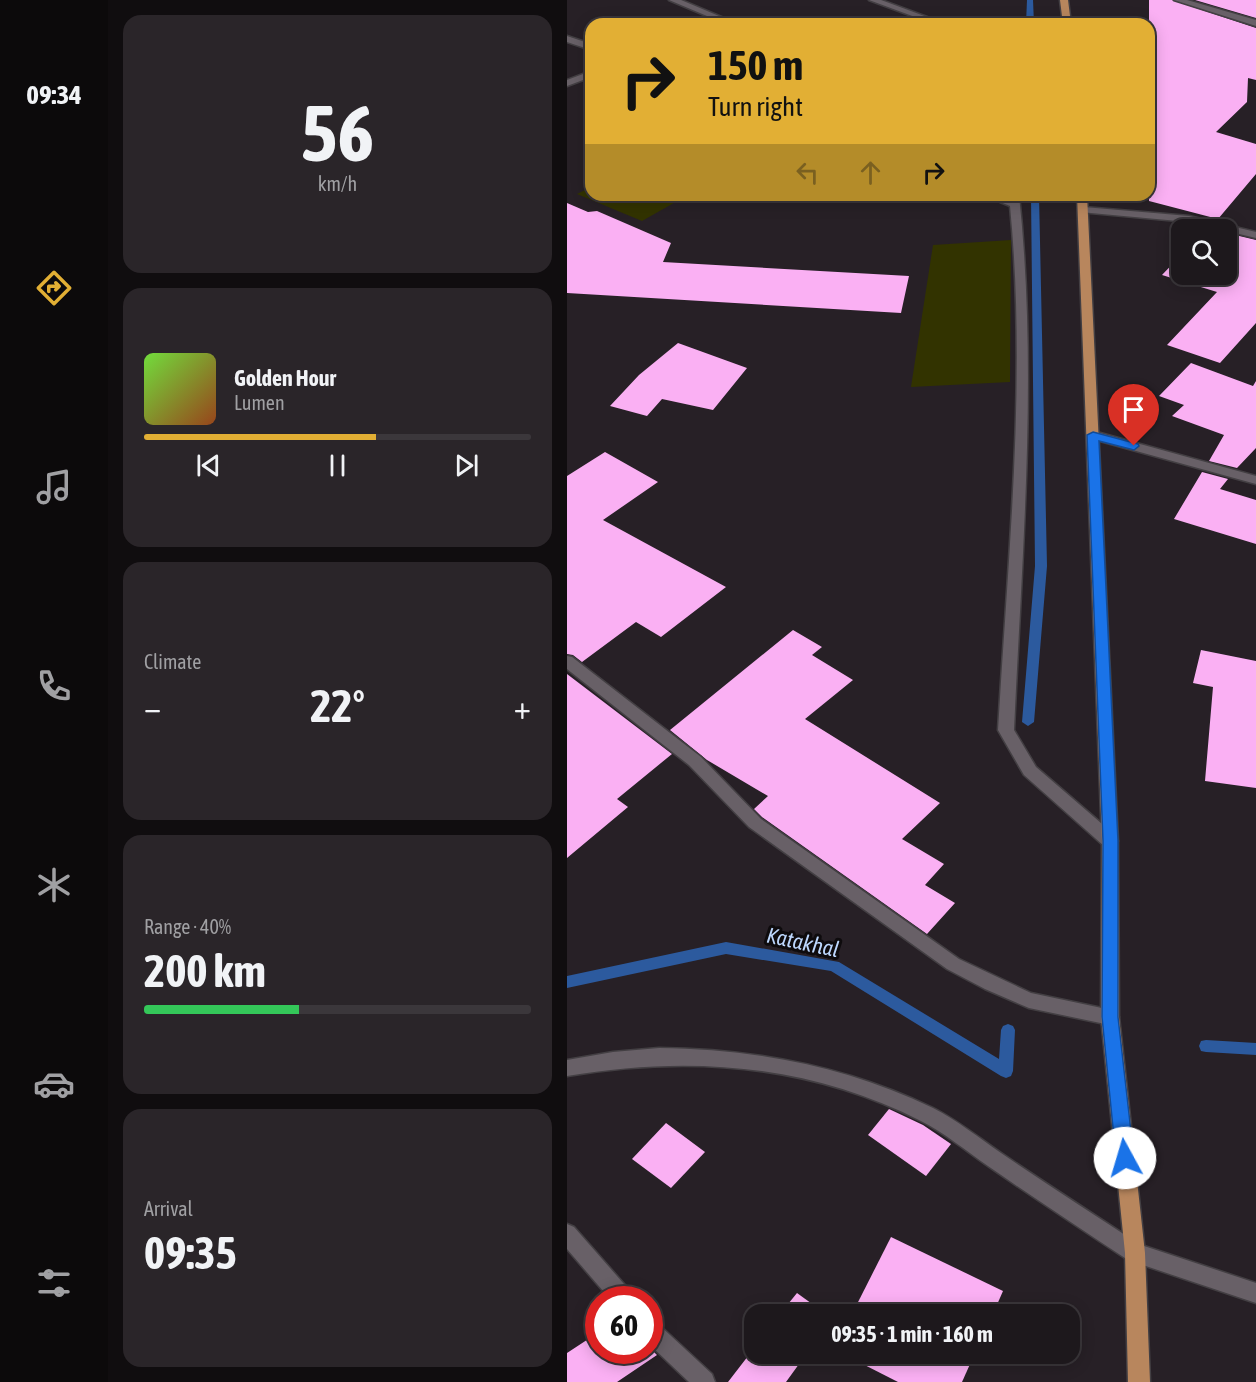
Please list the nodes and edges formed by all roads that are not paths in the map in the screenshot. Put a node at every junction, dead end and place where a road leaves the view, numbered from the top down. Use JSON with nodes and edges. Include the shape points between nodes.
{"nodes":[{"id":1,"x":673,"y":0,"type":"edge"},
{"id":2,"x":873,"y":0,"type":"edge"},
{"id":3,"x":1064,"y":0,"type":"edge"},
{"id":4,"x":1178,"y":0,"type":"edge"},
{"id":5,"x":1219,"y":0,"type":"edge"},
{"id":6,"x":1203,"y":8,"type":"junction"},
{"id":7,"x":719,"y":18,"type":"edge"},
{"id":8,"x":925,"y":18,"type":"edge"},
{"id":9,"x":1066,"y":18,"type":"edge"},
{"id":10,"x":1256,"y":23,"type":"edge"},
{"id":11,"x":567,"y":39,"type":"edge"},
{"id":12,"x":585,"y":45,"type":"edge"},
{"id":13,"x":585,"y":76,"type":"edge"},
{"id":14,"x":567,"y":83,"type":"edge"},
{"id":15,"x":1014,"y":201,"type":"edge"},
{"id":16,"x":1083,"y":202,"type":"edge"},
{"id":17,"x":1256,"y":235,"type":"edge"},
{"id":18,"x":1093,"y":435,"type":"junction"},
{"id":19,"x":1256,"y":480,"type":"edge"},
{"id":20,"x":567,"y":661,"type":"edge"},
{"id":21,"x":1110,"y":841,"type":"junction"},
{"id":22,"x":1110,"y":1017,"type":"junction"},
{"id":23,"x":567,"y":1068,"type":"edge"},
{"id":24,"x":567,"y":1234,"type":"edge"},
{"id":25,"x":1135,"y":1253,"type":"junction"},
{"id":26,"x":613,"y":1286,"type":"edge"},
{"id":27,"x":1256,"y":1293,"type":"edge"},
{"id":28,"x":663,"y":1342,"type":"edge"},
{"id":29,"x":704,"y":1382,"type":"edge"},
{"id":30,"x":1139,"y":1382,"type":"edge"}],
"edges":[{"from":1,"to":7,"type":"street"},
{"from":2,"to":8,"type":"street"},
{"from":3,"to":9,"type":"main road"},
{"from":4,"to":6,"type":"street"},
{"from":5,"to":6,"type":"street"},
{"from":6,"to":10,"type":"street"},
{"from":11,"to":12,"type":"street"},
{"from":13,"to":14,"type":"street"},
{"from":15,"to":21,"type":"street","via":[[1023,399],[1006,730],[1030,771]]},
{"from":16,"to":17,"type":"street","via":[[1189,219]]},
{"from":16,"to":18,"type":"main road"},
{"from":18,"to":19,"type":"street"},
{"from":18,"to":21,"type":"main road"},
{"from":20,"to":22,"type":"street","via":[[695,760],[755,823],[953,964],[1029,1000]]},
{"from":21,"to":22,"type":"main road"},
{"from":22,"to":25,"type":"main road"},
{"from":23,"to":25,"type":"street","via":[[662,1056],[716,1057],[764,1061],[850,1082],[928,1115]]},
{"from":24,"to":26,"type":"street"},
{"from":25,"to":27,"type":"street"},
{"from":25,"to":30,"type":"main road"},
{"from":28,"to":29,"type":"street"}]}
